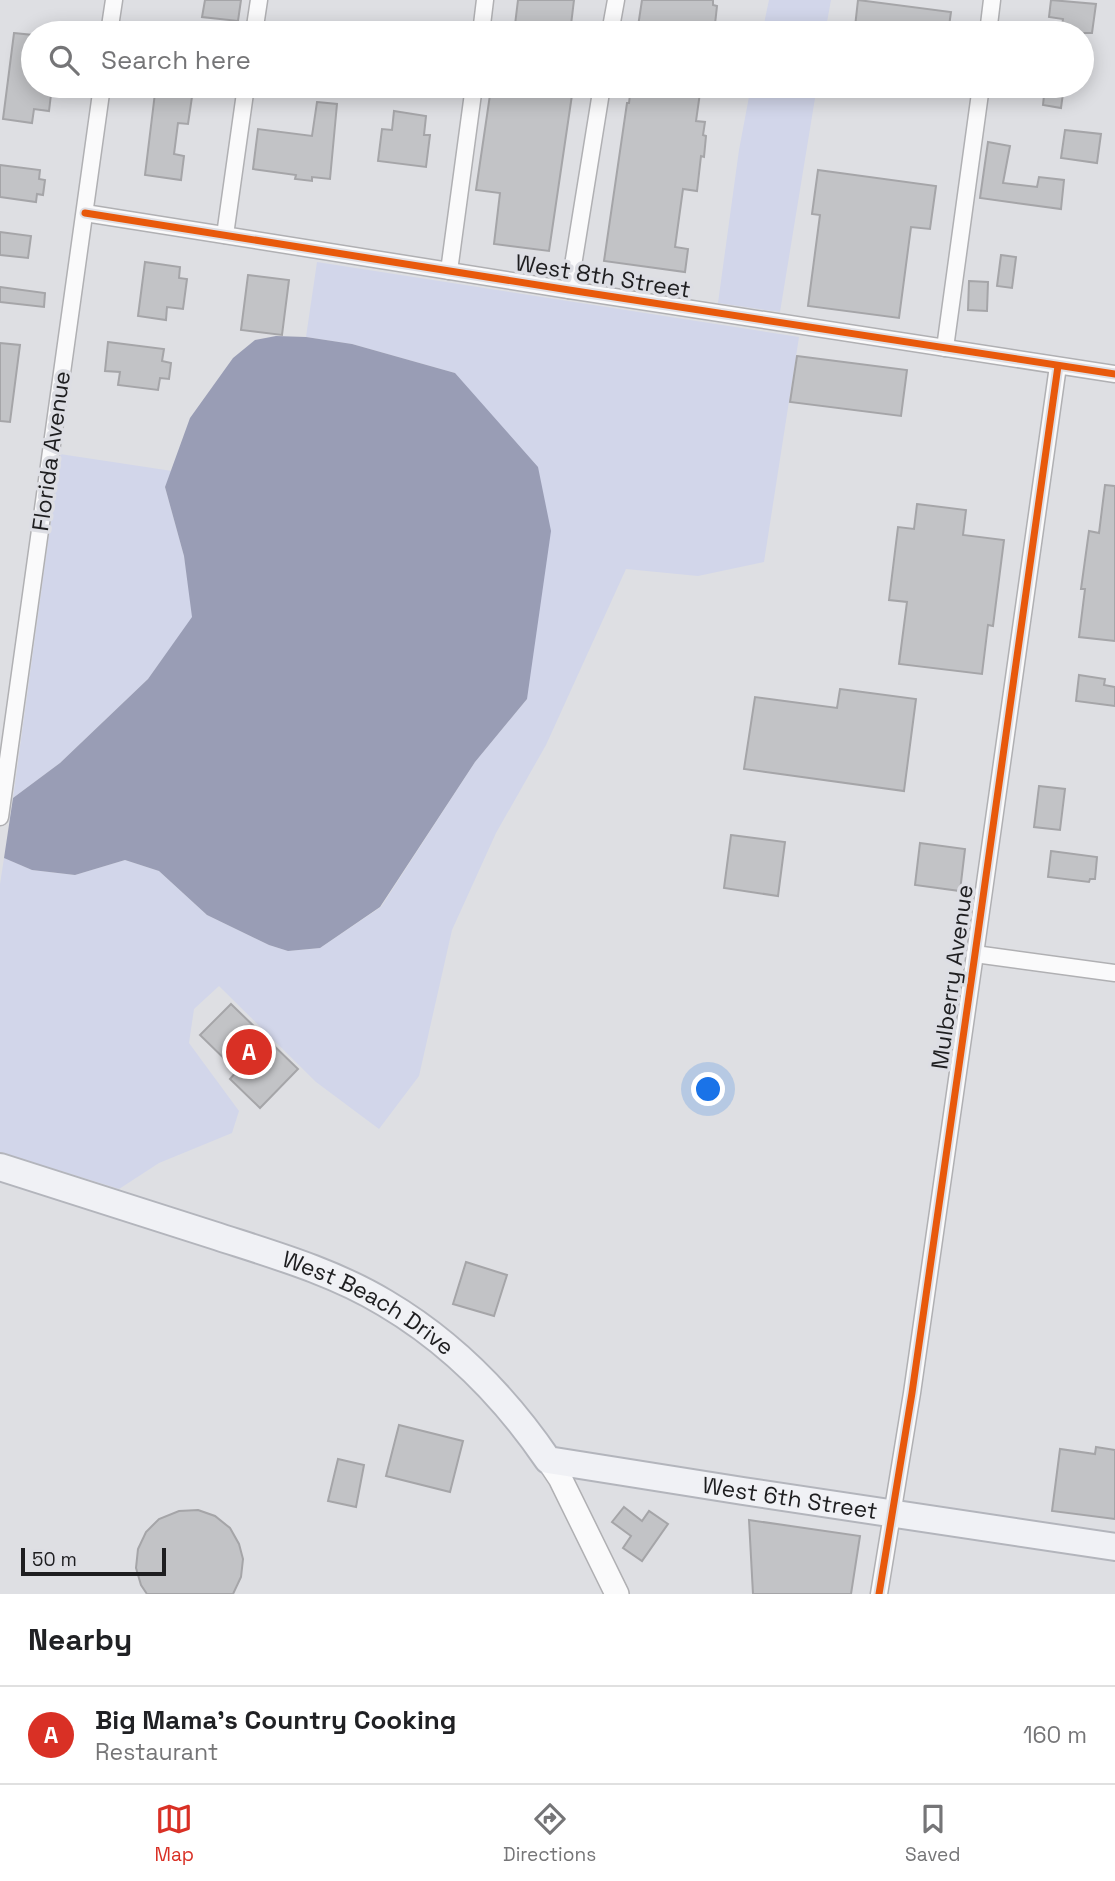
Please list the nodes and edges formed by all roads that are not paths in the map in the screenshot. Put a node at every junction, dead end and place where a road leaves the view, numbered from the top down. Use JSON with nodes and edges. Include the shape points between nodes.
{"nodes":[{"id":1,"x":114,"y":0,"type":"edge"},
{"id":2,"x":259,"y":0,"type":"edge"},
{"id":3,"x":485,"y":0,"type":"edge"},
{"id":4,"x":616,"y":0,"type":"edge"},
{"id":5,"x":992,"y":0,"type":"edge"},
{"id":6,"x":111,"y":21,"type":"edge"},
{"id":7,"x":256,"y":21,"type":"edge"},
{"id":8,"x":482,"y":21,"type":"edge"},
{"id":9,"x":612,"y":21,"type":"edge"},
{"id":10,"x":989,"y":21,"type":"edge"},
{"id":11,"x":100,"y":98,"type":"edge"},
{"id":12,"x":244,"y":98,"type":"edge"},
{"id":13,"x":472,"y":98,"type":"edge"},
{"id":14,"x":600,"y":98,"type":"edge"},
{"id":15,"x":979,"y":98,"type":"edge"},
{"id":16,"x":85,"y":213,"type":"junction"},
{"id":17,"x":225,"y":235,"type":"junction"},
{"id":18,"x":449,"y":271,"type":"junction"},
{"id":19,"x":569,"y":290,"type":"junction"},
{"id":20,"x":945,"y":348,"type":"junction"},
{"id":21,"x":1058,"y":366,"type":"junction"},
{"id":22,"x":1115,"y":374,"type":"edge"},
{"id":23,"x":1,"y":810,"type":"edge"},
{"id":24,"x":975,"y":954,"type":"junction"},
{"id":25,"x":1115,"y":973,"type":"edge"},
{"id":26,"x":0,"y":1167,"type":"edge"},
{"id":27,"x":548,"y":1460,"type":"junction"},
{"id":28,"x":892,"y":1513,"type":"junction"},
{"id":29,"x":1115,"y":1547,"type":"edge"},
{"id":30,"x":617,"y":1594,"type":"edge"},
{"id":31,"x":879,"y":1594,"type":"edge"}],
"edges":[{"from":1,"to":6,"type":"street"},
{"from":2,"to":7,"type":"street"},
{"from":3,"to":8,"type":"street"},
{"from":4,"to":9,"type":"street"},
{"from":5,"to":10,"type":"street"},
{"from":11,"to":16,"type":"street","name":"Florida Avenue"},
{"from":12,"to":17,"type":"street"},
{"from":13,"to":18,"type":"street"},
{"from":14,"to":19,"type":"street"},
{"from":15,"to":20,"type":"street"},
{"from":16,"to":17,"type":"street","name":"West 8th Street"},
{"from":16,"to":23,"type":"street","name":"Florida Avenue"},
{"from":17,"to":18,"type":"street","name":"West 8th Street"},
{"from":18,"to":19,"type":"street","name":"West 8th Street"},
{"from":19,"to":20,"type":"street","name":"West 8th Street"},
{"from":20,"to":21,"type":"street","name":"West 8th Street"},
{"from":21,"to":22,"type":"street","name":"West 8th Street"},
{"from":21,"to":24,"type":"street","name":"Mulberry Avenue"},
{"from":24,"to":25,"type":"street"},
{"from":24,"to":28,"type":"street","name":"Mulberry Avenue"},
{"from":26,"to":27,"type":"main road","name":"West Beach Drive","via":[[281,1257],[373,1296],[423,1328],[471,1369],[513,1412]]},
{"from":27,"to":28,"type":"main road","name":"West 6th Street"},
{"from":27,"to":30,"type":"street","name":"West Beach Drive"},
{"from":28,"to":29,"type":"main road","name":"West 6th Street"},
{"from":28,"to":31,"type":"street","name":"Mulberry Avenue"}]}
